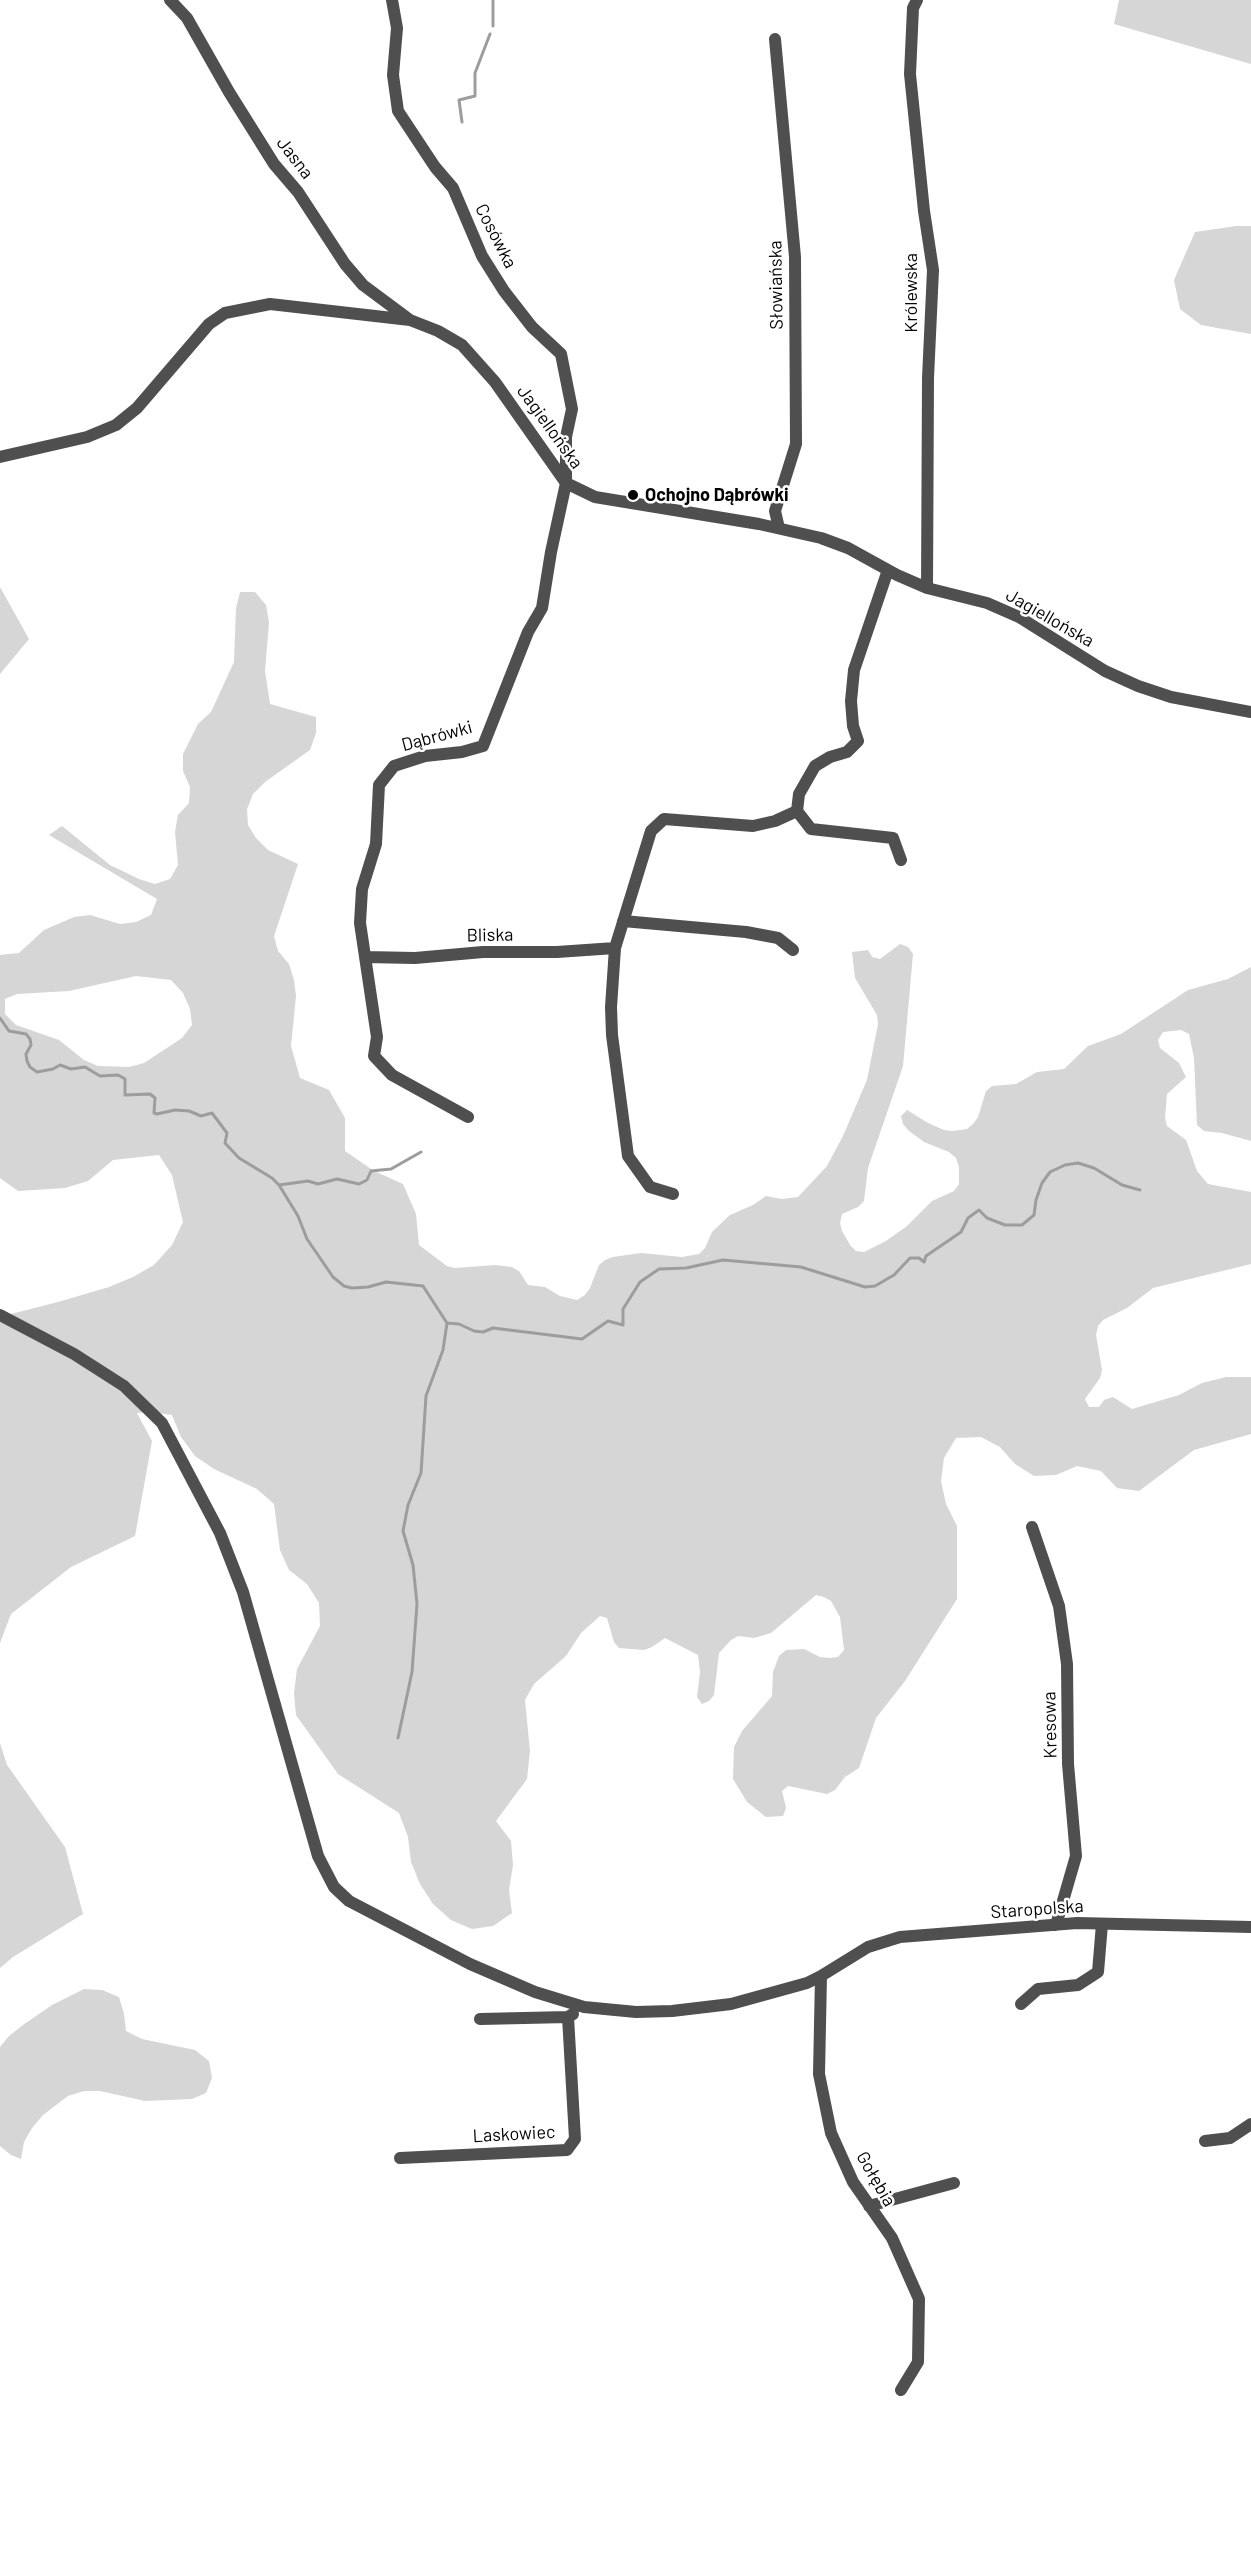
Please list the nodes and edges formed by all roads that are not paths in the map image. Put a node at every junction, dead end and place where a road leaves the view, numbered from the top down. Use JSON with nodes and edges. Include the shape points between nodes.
{"nodes":[{"id":1,"x":171,"y":0,"type":"edge"},
{"id":2,"x":392,"y":0,"type":"edge"},
{"id":3,"x":917,"y":0,"type":"edge"},
{"id":4,"x":775,"y":39,"type":"dead end"},
{"id":5,"x":410,"y":320,"type":"junction"},
{"id":6,"x":0,"y":457,"type":"edge"},
{"id":7,"x":566,"y":483,"type":"junction"},
{"id":8,"x":779,"y":528,"type":"junction"},
{"id":9,"x":888,"y":570,"type":"junction"},
{"id":10,"x":927,"y":588,"type":"junction"},
{"id":11,"x":1251,"y":712,"type":"edge"},
{"id":12,"x":797,"y":811,"type":"junction"},
{"id":13,"x":901,"y":860,"type":"dead end"},
{"id":14,"x":623,"y":921,"type":"junction"},
{"id":15,"x":615,"y":948,"type":"junction"},
{"id":16,"x":793,"y":950,"type":"dead end"},
{"id":17,"x":365,"y":957,"type":"junction"},
{"id":18,"x":468,"y":1117,"type":"dead end"},
{"id":19,"x":673,"y":1194,"type":"dead end"},
{"id":20,"x":0,"y":1315,"type":"edge"},
{"id":21,"x":1032,"y":1527,"type":"dead end"},
{"id":22,"x":1102,"y":1924,"type":"junction"},
{"id":23,"x":1056,"y":1925,"type":"junction"},
{"id":24,"x":1251,"y":1928,"type":"edge"},
{"id":25,"x":821,"y":1976,"type":"junction"},
{"id":26,"x":1021,"y":2004,"type":"dead end"},
{"id":27,"x":584,"y":2007,"type":"junction"},
{"id":28,"x":568,"y":2017,"type":"junction"},
{"id":29,"x":480,"y":2019,"type":"dead end"},
{"id":30,"x":1251,"y":2124,"type":"edge"},
{"id":31,"x":1205,"y":2141,"type":"dead end"},
{"id":32,"x":400,"y":2158,"type":"dead end"},
{"id":33,"x":954,"y":2183,"type":"dead end"},
{"id":34,"x":868,"y":2206,"type":"junction"},
{"id":35,"x":901,"y":2390,"type":"dead end"}],
"edges":[{"from":1,"to":5,"type":"street","name":"Jasna","via":[[187,18],[274,164],[298,192],[345,264],[363,285]]},
{"from":2,"to":7,"type":"street","name":"Cosówka","via":[[398,28],[393,75],[398,111],[453,188],[482,256],[504,291],[532,327],[561,354],[572,409],[566,437]]},
{"from":3,"to":10,"type":"street","name":"Królewska","via":[[913,8],[910,74],[933,270]]},
{"from":4,"to":8,"type":"street","name":"Słowiańska","via":[[795,257],[795,444],[775,511]]},
{"from":5,"to":6,"type":"street","name":"Jagiellońska","via":[[270,304],[225,313],[208,324],[137,408],[116,424],[87,437]]},
{"from":5,"to":7,"type":"street","name":"Jagiellońska","via":[[462,345],[495,382]]},
{"from":7,"to":8,"type":"street","name":"Jagiellońska","via":[[595,497]]},
{"from":7,"to":17,"type":"street","name":"Dąbrówki","via":[[542,608],[528,633],[483,746],[394,766],[379,785],[376,844],[362,889],[360,923]]},
{"from":8,"to":9,"type":"street","name":"Jagiellońska","via":[[848,548]]},
{"from":9,"to":10,"type":"street","name":"Jagiellońska"},
{"from":9,"to":12,"type":"street","via":[[854,670],[851,701],[858,741],[847,752],[815,766],[799,794]]},
{"from":10,"to":11,"type":"street","name":"Jagiellońska","via":[[987,603],[1019,617],[1137,686],[1171,697]]},
{"from":12,"to":13,"type":"street","via":[[811,829],[893,838]]},
{"from":12,"to":14,"type":"street","via":[[753,826],[664,819],[651,831]]},
{"from":14,"to":15,"type":"street"},
{"from":14,"to":16,"type":"street","via":[[746,932],[778,938]]},
{"from":15,"to":17,"type":"street","name":"Bliska"},
{"from":15,"to":19,"type":"street","via":[[612,1035],[628,1156],[650,1187]]},
{"from":17,"to":18,"type":"street","name":"Dąbrówki","via":[[377,1037],[374,1056],[392,1075]]},
{"from":20,"to":27,"type":"street","name":"Staropolska","via":[[124,1386],[162,1423],[220,1533],[243,1592],[318,1856],[334,1887],[350,1900],[470,1964],[535,1992]]},
{"from":21,"to":23,"type":"street","name":"Kresowa","via":[[1059,1606],[1067,1664],[1068,1764],[1076,1856]]},
{"from":22,"to":23,"type":"street","name":"Staropolska"},
{"from":22,"to":24,"type":"street","name":"Staropolska"},
{"from":22,"to":26,"type":"street","via":[[1098,1972],[1078,1985],[1038,1989]]},
{"from":23,"to":25,"type":"street","name":"Staropolska","via":[[900,1937],[868,1947]]},
{"from":25,"to":27,"type":"street","name":"Staropolska","via":[[731,2004],[636,2012]]},
{"from":25,"to":34,"type":"street","name":"Gołębia","via":[[819,2074],[831,2133]]},
{"from":27,"to":28,"type":"street"},
{"from":28,"to":29,"type":"street"},
{"from":28,"to":32,"type":"street","name":"Laskowiec","via":[[575,2139],[567,2150]]},
{"from":30,"to":31,"type":"street","via":[[1230,2138]]},
{"from":33,"to":34,"type":"street"},
{"from":34,"to":35,"type":"street","name":"Gołębia","via":[[892,2238],[919,2299],[918,2362]]}]}
